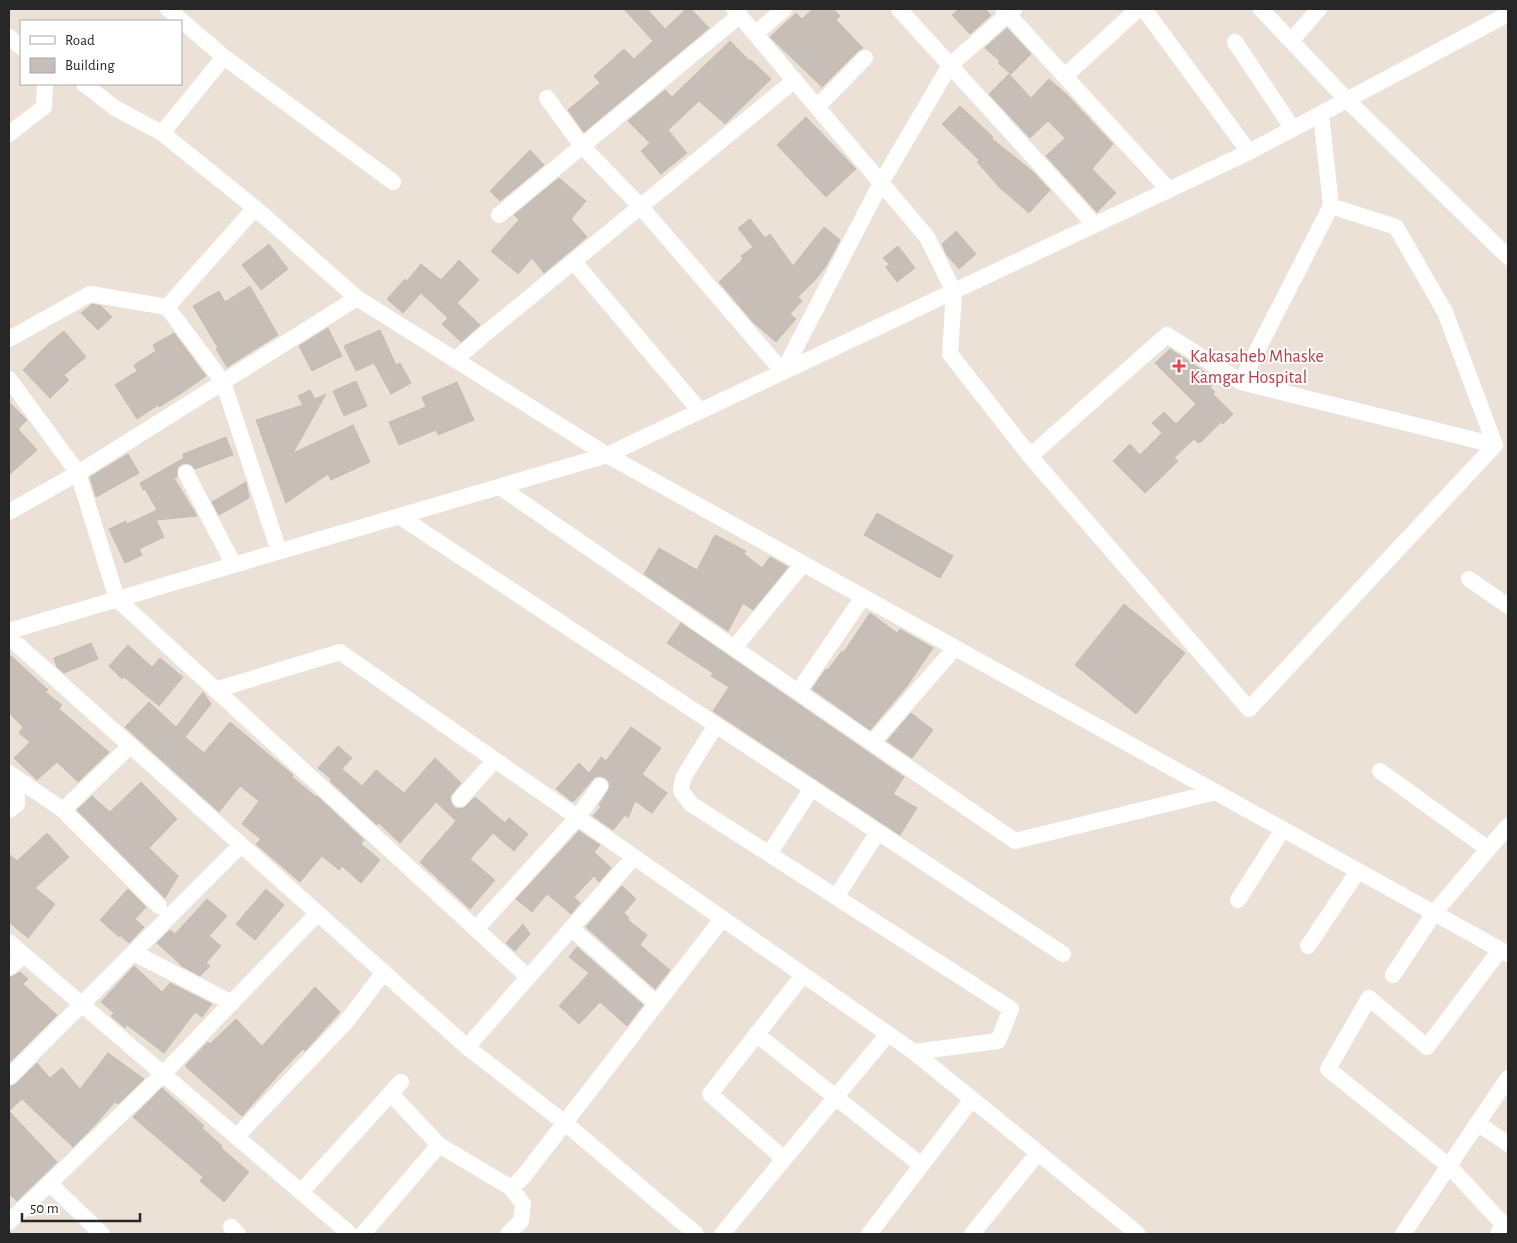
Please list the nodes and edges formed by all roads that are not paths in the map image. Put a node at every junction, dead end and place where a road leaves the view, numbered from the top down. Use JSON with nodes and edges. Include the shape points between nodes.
{"nodes":[{"id":1,"x":168,"y":9,"type":"edge"},
{"id":2,"x":784,"y":9,"type":"edge"},
{"id":3,"x":899,"y":9,"type":"edge"},
{"id":4,"x":1138,"y":9,"type":"edge"},
{"id":5,"x":1144,"y":9,"type":"edge"},
{"id":6,"x":1261,"y":9,"type":"edge"},
{"id":7,"x":1319,"y":9,"type":"edge"},
{"id":8,"x":1009,"y":11,"type":"edge"},
{"id":9,"x":737,"y":12,"type":"edge"},
{"id":10,"x":181,"y":20,"type":"edge"},
{"id":11,"x":182,"y":21,"type":"edge"},
{"id":12,"x":1505,"y":21,"type":"edge"},
{"id":13,"x":756,"y":34,"type":"junction"},
{"id":14,"x":9,"y":37,"type":"edge"},
{"id":15,"x":1291,"y":40,"type":"junction"},
{"id":16,"x":1235,"y":42,"type":"dead end"},
{"id":17,"x":20,"y":46,"type":"edge"},
{"id":18,"x":224,"y":57,"type":"junction"},
{"id":19,"x":865,"y":58,"type":"dead end"},
{"id":20,"x":950,"y":65,"type":"junction"},
{"id":21,"x":1066,"y":76,"type":"junction"},
{"id":22,"x":795,"y":80,"type":"junction"},
{"id":23,"x":45,"y":85,"type":"edge"},
{"id":24,"x":85,"y":85,"type":"edge"},
{"id":25,"x":547,"y":98,"type":"dead end"},
{"id":26,"x":1347,"y":100,"type":"junction"},
{"id":27,"x":817,"y":107,"type":"junction"},
{"id":28,"x":1321,"y":114,"type":"junction"},
{"id":29,"x":1293,"y":128,"type":"junction"},
{"id":30,"x":162,"y":132,"type":"junction"},
{"id":31,"x":9,"y":134,"type":"edge"},
{"id":32,"x":582,"y":146,"type":"junction"},
{"id":33,"x":1249,"y":152,"type":"junction"},
{"id":34,"x":393,"y":182,"type":"dead end"},
{"id":35,"x":881,"y":182,"type":"junction"},
{"id":36,"x":1169,"y":190,"type":"junction"},
{"id":37,"x":1331,"y":206,"type":"junction"},
{"id":38,"x":640,"y":207,"type":"junction"},
{"id":39,"x":255,"y":208,"type":"junction"},
{"id":40,"x":499,"y":215,"type":"dead end"},
{"id":41,"x":1095,"y":225,"type":"junction"},
{"id":42,"x":1508,"y":257,"type":"edge"},
{"id":43,"x":574,"y":262,"type":"junction"},
{"id":44,"x":954,"y":292,"type":"junction"},
{"id":45,"x":356,"y":298,"type":"junction"},
{"id":46,"x":167,"y":307,"type":"junction"},
{"id":47,"x":9,"y":339,"type":"edge"},
{"id":48,"x":456,"y":360,"type":"junction"},
{"id":49,"x":783,"y":372,"type":"junction"},
{"id":50,"x":9,"y":379,"type":"edge"},
{"id":51,"x":222,"y":382,"type":"junction"},
{"id":52,"x":1241,"y":382,"type":"junction"},
{"id":53,"x":700,"y":411,"type":"junction"},
{"id":54,"x":1496,"y":445,"type":"junction"},
{"id":55,"x":607,"y":455,"type":"junction"},
{"id":56,"x":1030,"y":456,"type":"junction"},
{"id":57,"x":78,"y":473,"type":"junction"},
{"id":58,"x":186,"y":473,"type":"dead end"},
{"id":59,"x":500,"y":487,"type":"junction"},
{"id":60,"x":9,"y":512,"type":"edge"},
{"id":61,"x":399,"y":516,"type":"junction"},
{"id":62,"x":279,"y":551,"type":"junction"},
{"id":63,"x":803,"y":564,"type":"junction"},
{"id":64,"x":234,"y":565,"type":"junction"},
{"id":65,"x":1469,"y":579,"type":"dead end"},
{"id":66,"x":863,"y":597,"type":"junction"},
{"id":67,"x":117,"y":599,"type":"junction"},
{"id":68,"x":1508,"y":606,"type":"edge"},
{"id":69,"x":9,"y":622,"type":"edge"},
{"id":70,"x":31,"y":624,"type":"junction"},
{"id":71,"x":9,"y":631,"type":"edge"},
{"id":72,"x":9,"y":637,"type":"edge"},
{"id":73,"x":734,"y":648,"type":"junction"},
{"id":74,"x":955,"y":648,"type":"junction"},
{"id":75,"x":215,"y":690,"type":"junction"},
{"id":76,"x":798,"y":692,"type":"junction"},
{"id":77,"x":716,"y":725,"type":"junction"},
{"id":78,"x":872,"y":743,"type":"junction"},
{"id":79,"x":130,"y":746,"type":"junction"},
{"id":80,"x":495,"y":760,"type":"junction"},
{"id":81,"x":1380,"y":770,"type":"dead end"},
{"id":82,"x":18,"y":780,"type":"edge"},
{"id":83,"x":600,"y":786,"type":"dead end"},
{"id":84,"x":812,"y":788,"type":"junction"},
{"id":85,"x":1216,"y":792,"type":"junction"},
{"id":86,"x":460,"y":800,"type":"dead end"},
{"id":87,"x":13,"y":807,"type":"edge"},
{"id":88,"x":63,"y":810,"type":"junction"},
{"id":89,"x":577,"y":818,"type":"junction"},
{"id":90,"x":1508,"y":826,"type":"edge"},
{"id":91,"x":1283,"y":829,"type":"junction"},
{"id":92,"x":878,"y":832,"type":"junction"},
{"id":93,"x":241,"y":845,"type":"junction"},
{"id":94,"x":1488,"y":849,"type":"junction"},
{"id":95,"x":769,"y":854,"type":"junction"},
{"id":96,"x":634,"y":857,"type":"junction"},
{"id":97,"x":1358,"y":871,"type":"junction"},
{"id":98,"x":836,"y":897,"type":"junction"},
{"id":99,"x":1238,"y":900,"type":"dead end"},
{"id":100,"x":159,"y":906,"type":"dead end"},
{"id":101,"x":1434,"y":913,"type":"junction"},
{"id":102,"x":318,"y":914,"type":"junction"},
{"id":103,"x":722,"y":919,"type":"junction"},
{"id":104,"x":571,"y":928,"type":"junction"},
{"id":105,"x":476,"y":929,"type":"junction"},
{"id":106,"x":9,"y":942,"type":"edge"},
{"id":107,"x":1308,"y":946,"type":"dead end"},
{"id":108,"x":1504,"y":952,"type":"edge"},
{"id":109,"x":134,"y":953,"type":"junction"},
{"id":110,"x":1063,"y":954,"type":"dead end"},
{"id":111,"x":24,"y":955,"type":"junction"},
{"id":112,"x":9,"y":968,"type":"edge"},
{"id":113,"x":384,"y":972,"type":"junction"},
{"id":114,"x":1393,"y":976,"type":"dead end"},
{"id":115,"x":528,"y":977,"type":"junction"},
{"id":116,"x":804,"y":982,"type":"junction"},
{"id":117,"x":232,"y":1003,"type":"junction"},
{"id":118,"x":657,"y":1004,"type":"junction"},
{"id":119,"x":82,"y":1005,"type":"junction"},
{"id":120,"x":756,"y":1034,"type":"junction"},
{"id":121,"x":888,"y":1034,"type":"junction"},
{"id":122,"x":467,"y":1047,"type":"junction"},
{"id":123,"x":914,"y":1052,"type":"junction"},
{"id":124,"x":163,"y":1074,"type":"junction"},
{"id":125,"x":9,"y":1077,"type":"edge"},
{"id":126,"x":1508,"y":1078,"type":"edge"},
{"id":127,"x":836,"y":1097,"type":"junction"},
{"id":128,"x":972,"y":1099,"type":"junction"},
{"id":129,"x":564,"y":1123,"type":"junction"},
{"id":130,"x":1477,"y":1124,"type":"junction"},
{"id":131,"x":236,"y":1136,"type":"junction"},
{"id":132,"x":1508,"y":1144,"type":"edge"},
{"id":133,"x":438,"y":1145,"type":"junction"},
{"id":134,"x":1038,"y":1153,"type":"junction"},
{"id":135,"x":784,"y":1160,"type":"junction"},
{"id":136,"x":921,"y":1165,"type":"junction"},
{"id":137,"x":1448,"y":1166,"type":"junction"},
{"id":138,"x":49,"y":1183,"type":"junction"},
{"id":139,"x":511,"y":1188,"type":"junction"},
{"id":140,"x":301,"y":1192,"type":"junction"},
{"id":141,"x":9,"y":1222,"type":"edge"},
{"id":142,"x":102,"y":1234,"type":"edge"},
{"id":143,"x":350,"y":1234,"type":"edge"},
{"id":144,"x":362,"y":1234,"type":"edge"},
{"id":145,"x":508,"y":1234,"type":"edge"},
{"id":146,"x":696,"y":1234,"type":"edge"},
{"id":147,"x":722,"y":1234,"type":"edge"},
{"id":148,"x":869,"y":1234,"type":"edge"},
{"id":149,"x":972,"y":1234,"type":"edge"},
{"id":150,"x":1138,"y":1234,"type":"edge"},
{"id":151,"x":1402,"y":1234,"type":"edge"},
{"id":152,"x":1498,"y":1234,"type":"edge"}],
"edges":[{"from":1,"to":10,"type":"street"},
{"from":2,"to":13,"type":"street"},
{"from":3,"to":20,"type":"street"},
{"from":4,"to":21,"type":"street"},
{"from":5,"to":33,"type":"street"},
{"from":6,"to":15,"type":"street"},
{"from":7,"to":15,"type":"street"},
{"from":8,"to":20,"type":"street"},
{"from":8,"to":21,"type":"street"},
{"from":9,"to":13,"type":"street"},
{"from":9,"to":32,"type":"street"},
{"from":11,"to":18,"type":"street"},
{"from":12,"to":26,"type":"street"},
{"from":13,"to":22,"type":"street"},
{"from":14,"to":17,"type":"street"},
{"from":15,"to":26,"type":"street"},
{"from":16,"to":29,"type":"street"},
{"from":18,"to":30,"type":"street"},
{"from":18,"to":34,"type":"street"},
{"from":19,"to":27,"type":"street"},
{"from":20,"to":35,"type":"street"},
{"from":20,"to":41,"type":"street"},
{"from":21,"to":36,"type":"street"},
{"from":22,"to":27,"type":"street"},
{"from":22,"to":38,"type":"street"},
{"from":23,"to":31,"type":"street","via":[[44,107]]},
{"from":24,"to":30,"type":"street","via":[[115,108]]},
{"from":25,"to":32,"type":"street"},
{"from":26,"to":28,"type":"street"},
{"from":26,"to":42,"type":"street"},
{"from":27,"to":35,"type":"street"},
{"from":28,"to":29,"type":"street"},
{"from":28,"to":37,"type":"street"},
{"from":29,"to":33,"type":"street"},
{"from":30,"to":39,"type":"street"},
{"from":32,"to":38,"type":"street"},
{"from":32,"to":40,"type":"street"},
{"from":33,"to":36,"type":"street"},
{"from":35,"to":44,"type":"street","via":[[927,237]]},
{"from":35,"to":49,"type":"street"},
{"from":36,"to":41,"type":"street"},
{"from":37,"to":52,"type":"street"},
{"from":37,"to":54,"type":"street","via":[[1396,227],[1445,312]]},
{"from":38,"to":43,"type":"street"},
{"from":38,"to":49,"type":"street"},
{"from":39,"to":45,"type":"street"},
{"from":39,"to":46,"type":"street"},
{"from":41,"to":44,"type":"street"},
{"from":43,"to":48,"type":"street"},
{"from":43,"to":53,"type":"street"},
{"from":44,"to":49,"type":"street"},
{"from":44,"to":56,"type":"street","via":[[950,354]]},
{"from":45,"to":48,"type":"street"},
{"from":45,"to":51,"type":"street"},
{"from":46,"to":47,"type":"street","via":[[90,294]]},
{"from":46,"to":51,"type":"street"},
{"from":48,"to":55,"type":"street"},
{"from":49,"to":53,"type":"street"},
{"from":50,"to":57,"type":"street"},
{"from":51,"to":57,"type":"street"},
{"from":51,"to":62,"type":"street"},
{"from":52,"to":54,"type":"street"},
{"from":52,"to":56,"type":"street","via":[[1166,335]]},
{"from":53,"to":55,"type":"street"},
{"from":54,"to":56,"type":"street","via":[[1249,709]]},
{"from":55,"to":59,"type":"street"},
{"from":55,"to":63,"type":"street"},
{"from":57,"to":60,"type":"street"},
{"from":57,"to":67,"type":"street"},
{"from":58,"to":64,"type":"street"},
{"from":59,"to":61,"type":"street"},
{"from":59,"to":73,"type":"street"},
{"from":61,"to":62,"type":"street"},
{"from":61,"to":77,"type":"street"},
{"from":62,"to":64,"type":"street"},
{"from":63,"to":66,"type":"street"},
{"from":63,"to":73,"type":"street"},
{"from":64,"to":67,"type":"street"},
{"from":65,"to":68,"type":"street"},
{"from":66,"to":74,"type":"street"},
{"from":66,"to":76,"type":"street"},
{"from":67,"to":70,"type":"street"},
{"from":67,"to":75,"type":"street"},
{"from":69,"to":70,"type":"street"},
{"from":70,"to":71,"type":"street"},
{"from":72,"to":79,"type":"street"},
{"from":73,"to":76,"type":"street"},
{"from":74,"to":78,"type":"street"},
{"from":74,"to":85,"type":"street"},
{"from":75,"to":80,"type":"street","via":[[340,652]]},
{"from":75,"to":105,"type":"street"},
{"from":76,"to":78,"type":"street"},
{"from":77,"to":84,"type":"street"},
{"from":77,"to":95,"type":"street","via":[[683,778],[681,791],[691,804]]},
{"from":78,"to":85,"type":"street","via":[[1015,841]]},
{"from":79,"to":88,"type":"street"},
{"from":79,"to":93,"type":"street"},
{"from":80,"to":86,"type":"street"},
{"from":80,"to":89,"type":"street"},
{"from":81,"to":94,"type":"street"},
{"from":82,"to":87,"type":"street"},
{"from":82,"to":88,"type":"street"},
{"from":83,"to":89,"type":"street"},
{"from":84,"to":92,"type":"street"},
{"from":84,"to":95,"type":"street"},
{"from":85,"to":91,"type":"street"},
{"from":88,"to":100,"type":"street"},
{"from":89,"to":96,"type":"street"},
{"from":89,"to":105,"type":"street"},
{"from":90,"to":94,"type":"street"},
{"from":91,"to":97,"type":"street"},
{"from":91,"to":99,"type":"street"},
{"from":92,"to":98,"type":"street"},
{"from":92,"to":110,"type":"street"},
{"from":93,"to":102,"type":"street"},
{"from":93,"to":109,"type":"street"},
{"from":94,"to":101,"type":"street"},
{"from":95,"to":98,"type":"street"},
{"from":96,"to":103,"type":"street"},
{"from":96,"to":104,"type":"street"},
{"from":97,"to":101,"type":"street"},
{"from":97,"to":107,"type":"street"},
{"from":98,"to":123,"type":"street","via":[[1011,1009],[998,1041]]},
{"from":101,"to":108,"type":"street"},
{"from":101,"to":114,"type":"street"},
{"from":102,"to":113,"type":"street"},
{"from":102,"to":117,"type":"street"},
{"from":103,"to":116,"type":"street"},
{"from":103,"to":118,"type":"street"},
{"from":104,"to":115,"type":"street"},
{"from":104,"to":118,"type":"street"},
{"from":105,"to":115,"type":"street"},
{"from":106,"to":111,"type":"street"},
{"from":108,"to":137,"type":"street","via":[[1427,1047],[1369,998],[1328,1069]]},
{"from":109,"to":117,"type":"street"},
{"from":109,"to":119,"type":"street"},
{"from":111,"to":112,"type":"street"},
{"from":111,"to":119,"type":"street"},
{"from":113,"to":122,"type":"street"},
{"from":113,"to":131,"type":"street","via":[[346,1022]]},
{"from":115,"to":122,"type":"street"},
{"from":116,"to":120,"type":"street"},
{"from":116,"to":121,"type":"street"},
{"from":117,"to":124,"type":"street"},
{"from":118,"to":129,"type":"street"},
{"from":119,"to":124,"type":"street"},
{"from":119,"to":125,"type":"street"},
{"from":120,"to":127,"type":"street"},
{"from":120,"to":135,"type":"street","via":[[710,1094]]},
{"from":121,"to":123,"type":"street"},
{"from":121,"to":127,"type":"street"},
{"from":122,"to":129,"type":"street"},
{"from":123,"to":128,"type":"street"},
{"from":124,"to":131,"type":"street"},
{"from":124,"to":138,"type":"street"},
{"from":126,"to":130,"type":"street"},
{"from":127,"to":135,"type":"street"},
{"from":127,"to":136,"type":"street"},
{"from":128,"to":134,"type":"street"},
{"from":128,"to":136,"type":"street"},
{"from":129,"to":139,"type":"street"},
{"from":129,"to":146,"type":"street"},
{"from":130,"to":132,"type":"street"},
{"from":130,"to":137,"type":"street"},
{"from":131,"to":140,"type":"street"},
{"from":133,"to":139,"type":"street"},
{"from":133,"to":140,"type":"street","via":[[396,1088]]},
{"from":133,"to":144,"type":"street"},
{"from":134,"to":149,"type":"street"},
{"from":134,"to":150,"type":"street"},
{"from":135,"to":147,"type":"street"},
{"from":136,"to":148,"type":"street"},
{"from":137,"to":151,"type":"street"},
{"from":137,"to":152,"type":"street","via":[[1503,1224]]},
{"from":138,"to":141,"type":"street"},
{"from":138,"to":142,"type":"street"},
{"from":139,"to":145,"type":"street","via":[[523,1204],[521,1221]]},
{"from":140,"to":143,"type":"street"}]}
